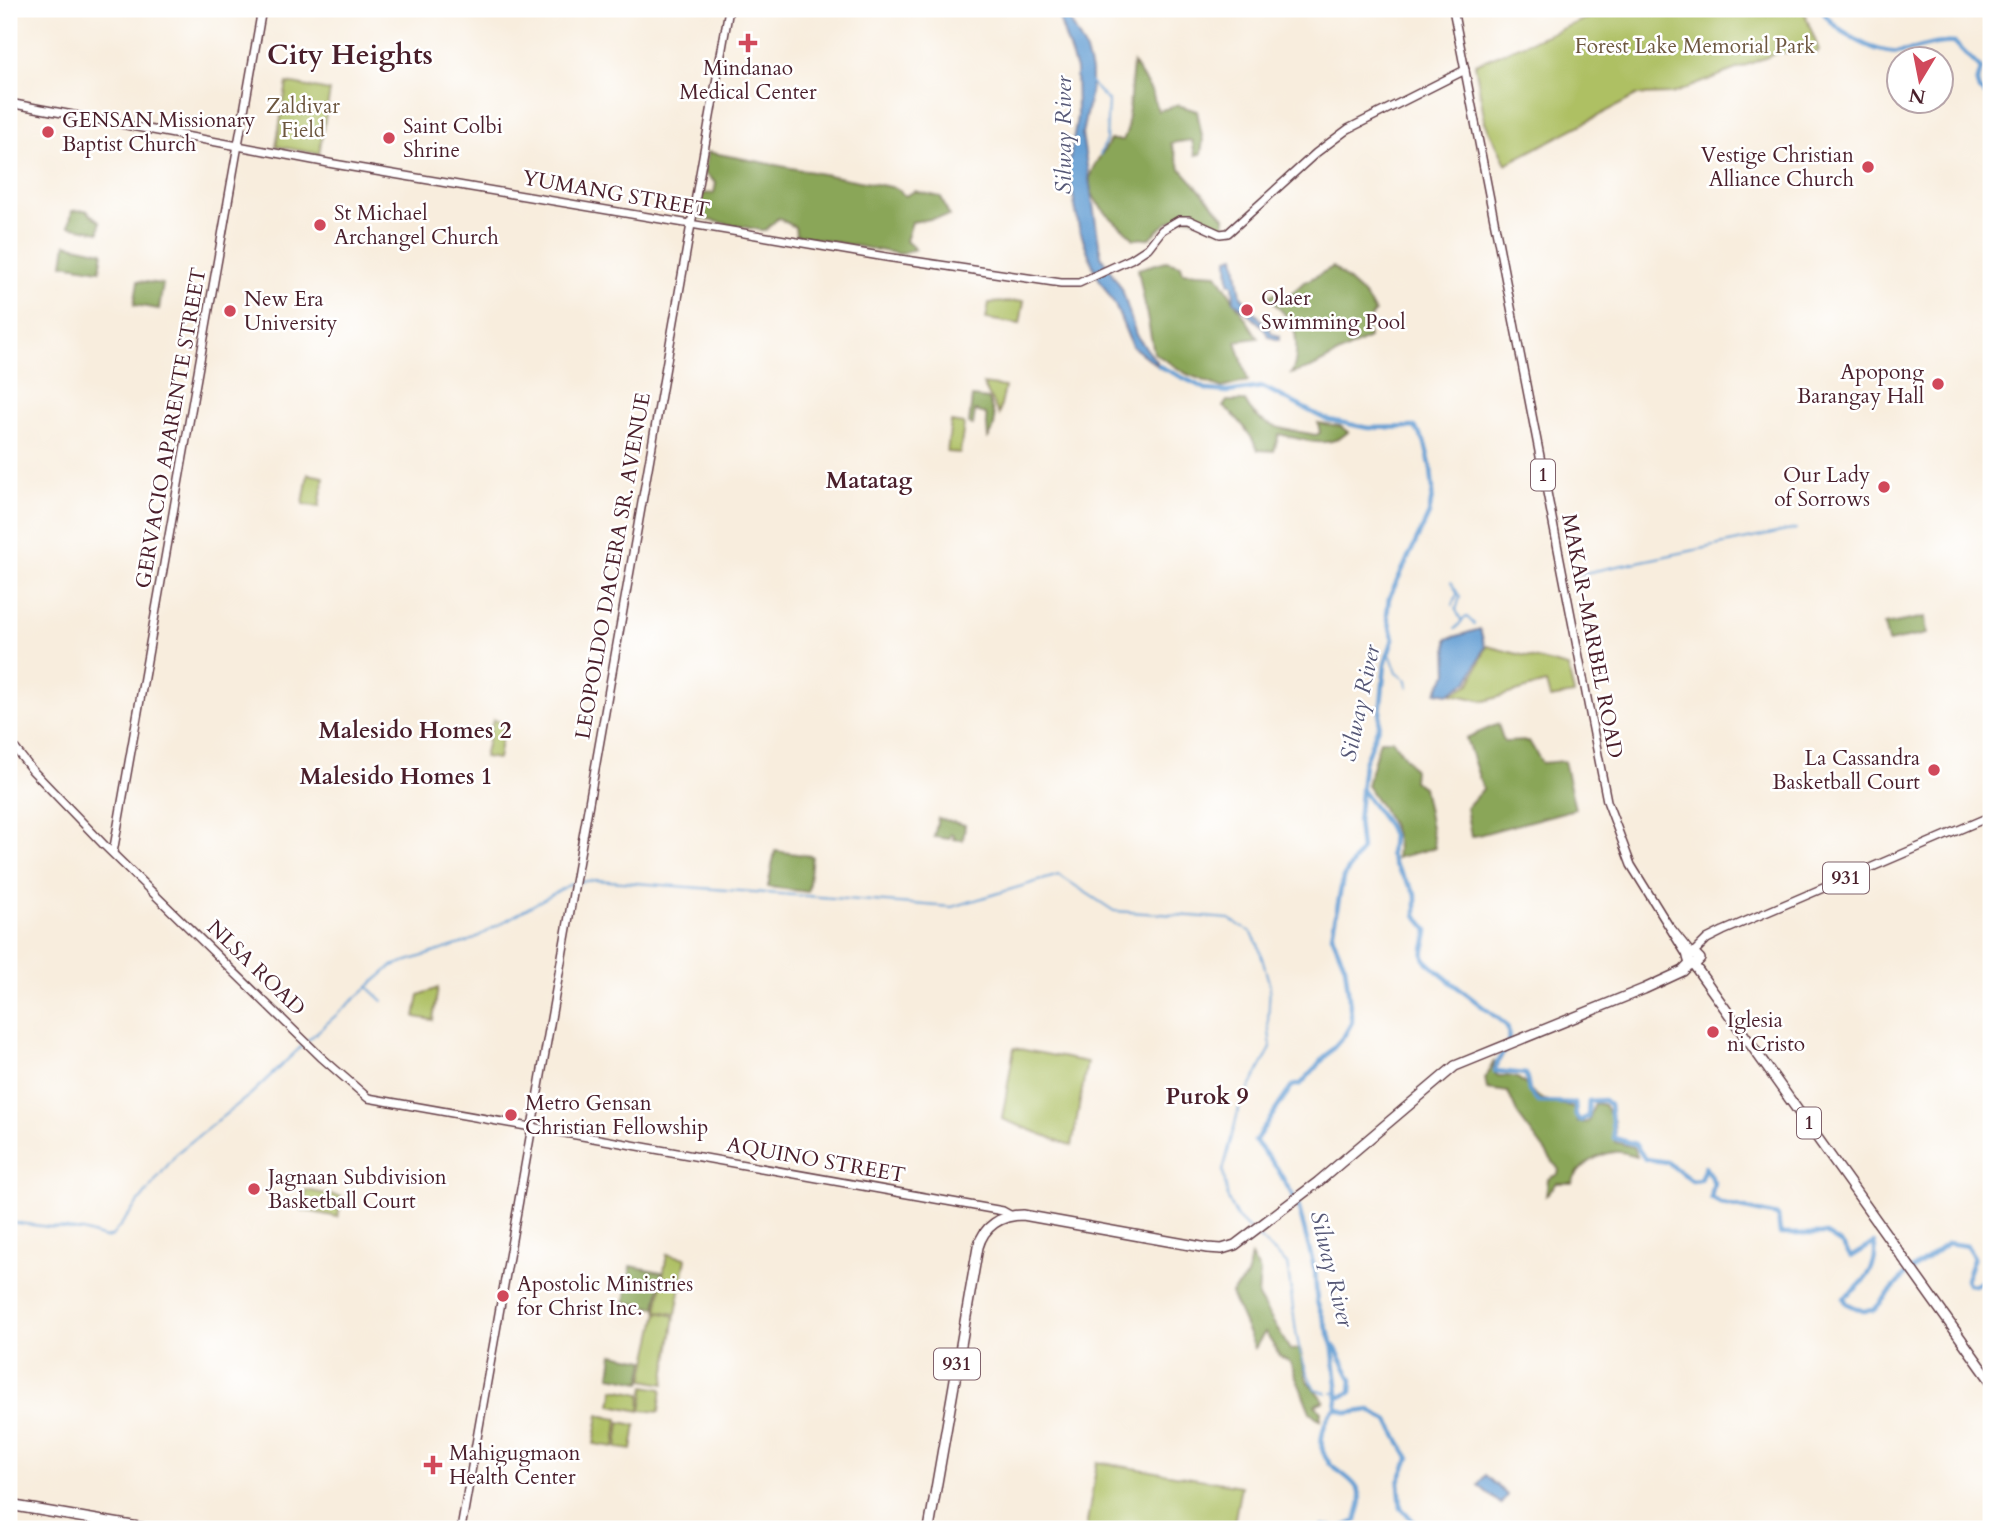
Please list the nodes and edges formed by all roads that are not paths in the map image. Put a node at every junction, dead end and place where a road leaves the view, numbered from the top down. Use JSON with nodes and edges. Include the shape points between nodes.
{"nodes":[{"id":1,"x":262,"y":9,"type":"edge"},
{"id":2,"x":729,"y":9,"type":"edge"},
{"id":3,"x":1453,"y":9,"type":"edge"},
{"id":4,"x":1465,"y":70,"type":"junction"},
{"id":5,"x":9,"y":103,"type":"edge"},
{"id":6,"x":238,"y":147,"type":"junction"},
{"id":7,"x":690,"y":224,"type":"junction"},
{"id":8,"x":9,"y":741,"type":"edge"},
{"id":9,"x":1991,"y":816,"type":"edge"},
{"id":10,"x":113,"y":853,"type":"junction"},
{"id":11,"x":1670,"y":928,"type":"junction"},
{"id":12,"x":1683,"y":942,"type":"junction"},
{"id":13,"x":1703,"y":943,"type":"junction"},
{"id":14,"x":1694,"y":959,"type":"junction"},
{"id":15,"x":530,"y":1129,"type":"junction"},
{"id":16,"x":1012,"y":1216,"type":"junction"},
{"id":17,"x":1991,"y":1381,"type":"edge"},
{"id":18,"x":9,"y":1506,"type":"edge"},
{"id":19,"x":150,"y":1529,"type":"edge"},
{"id":20,"x":461,"y":1529,"type":"edge"},
{"id":21,"x":929,"y":1529,"type":"edge"}],
"edges":[{"from":1,"to":6,"type":"main road","name":"GERVACIO APARENTE STREET"},
{"from":2,"to":7,"type":"main road","name":"LEOPOLDO DACERA SR. AVENUE"},
{"from":3,"to":4,"type":"main road","name":"MAKAR-MARBEL ROAD","number":"1"},
{"from":4,"to":7,"type":"main road","name":"YUMANG STREET","via":[[1348,129],[1228,233],[1179,220],[1162,230],[1144,251],[1075,284]]},
{"from":4,"to":11,"type":"main road","name":"MAKAR-MARBEL ROAD","number":"1","via":[[1607,801],[1631,865]]},
{"from":5,"to":6,"type":"main road","name":"YUMANG STREET"},
{"from":6,"to":7,"type":"main road","name":"YUMANG STREET"},
{"from":6,"to":10,"type":"main road","name":"GERVACIO APARENTE STREET"},
{"from":7,"to":15,"type":"main road","name":"LEOPOLDO DACERA SR. AVENUE"},
{"from":8,"to":10,"type":"main road","name":"NLSA ROAD","via":[[32,771]]},
{"from":9,"to":13,"type":"main road","number":"931"},
{"from":10,"to":15,"type":"main road","name":"NLSA ROAD","via":[[368,1098]]},
{"from":11,"to":12,"type":"main road","name":"MAKAR-MARBEL ROAD","number":"1"},
{"from":11,"to":14,"type":"main road","name":"MAKAR-MARBEL ROAD","number":"1"},
{"from":12,"to":13,"type":"main road"},
{"from":12,"to":14,"type":"main road","name":"MAKAR-MARBEL ROAD","number":"1"},
{"from":13,"to":14,"type":"main road"},
{"from":14,"to":16,"type":"highway","via":[[1669,978],[1447,1071],[1318,1182],[1235,1245],[1215,1249]]},
{"from":14,"to":17,"type":"highway","number":"1"},
{"from":15,"to":16,"type":"main road","name":"AQUINO STREET"},
{"from":15,"to":20,"type":"main road","name":"LEOPOLDO DACERA SR. AVENUE"},
{"from":16,"to":21,"type":"highway","number":"931","via":[[989,1227],[980,1241]]},
{"from":18,"to":19,"type":"highway"}]}
